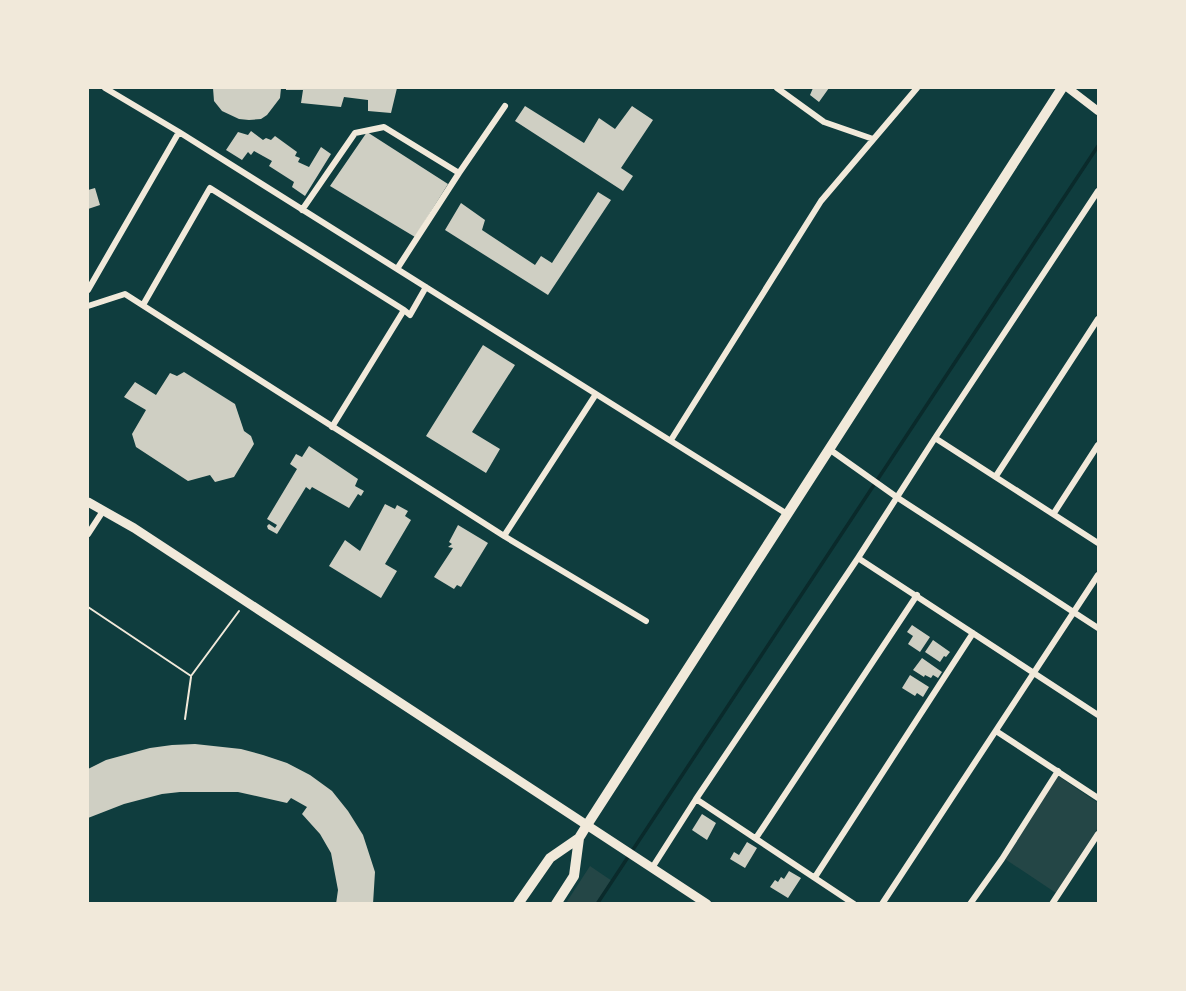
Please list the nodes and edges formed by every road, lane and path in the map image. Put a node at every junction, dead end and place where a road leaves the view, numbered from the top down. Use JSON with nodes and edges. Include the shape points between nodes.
{"nodes":[{"id":1,"x":105,"y":88,"type":"edge"},
{"id":2,"x":777,"y":88,"type":"edge"},
{"id":3,"x":918,"y":88,"type":"edge"},
{"id":4,"x":1062,"y":88,"type":"edge"},
{"id":5,"x":1068,"y":88,"type":"edge"},
{"id":6,"x":505,"y":106,"type":"dead end"},
{"id":7,"x":1098,"y":111,"type":"edge"},
{"id":8,"x":179,"y":132,"type":"junction"},
{"id":9,"x":873,"y":139,"type":"junction"},
{"id":10,"x":459,"y":173,"type":"junction"},
{"id":11,"x":1098,"y":191,"type":"edge"},
{"id":12,"x":1091,"y":205,"type":"junction"},
{"id":13,"x":302,"y":210,"type":"junction"},
{"id":14,"x":1098,"y":211,"type":"edge"},
{"id":15,"x":397,"y":269,"type":"junction"},
{"id":16,"x":426,"y":287,"type":"junction"},
{"id":17,"x":88,"y":290,"type":"edge"},
{"id":18,"x":142,"y":305,"type":"junction"},
{"id":19,"x":88,"y":306,"type":"edge"},
{"id":20,"x":404,"y":310,"type":"junction"},
{"id":21,"x":1098,"y":319,"type":"edge"},
{"id":22,"x":596,"y":394,"type":"junction"},
{"id":23,"x":332,"y":427,"type":"junction"},
{"id":24,"x":935,"y":438,"type":"junction"},
{"id":25,"x":671,"y":440,"type":"junction"},
{"id":26,"x":1098,"y":445,"type":"edge"},
{"id":27,"x":829,"y":449,"type":"junction"},
{"id":28,"x":996,"y":476,"type":"junction"},
{"id":29,"x":898,"y":498,"type":"junction"},
{"id":30,"x":88,"y":502,"type":"edge"},
{"id":31,"x":103,"y":510,"type":"junction"},
{"id":32,"x":1054,"y":513,"type":"junction"},
{"id":33,"x":787,"y":514,"type":"junction"},
{"id":34,"x":88,"y":534,"type":"edge"},
{"id":35,"x":504,"y":536,"type":"junction"},
{"id":36,"x":1098,"y":543,"type":"edge"},
{"id":37,"x":858,"y":558,"type":"junction"},
{"id":38,"x":1098,"y":575,"type":"edge"},
{"id":39,"x":917,"y":595,"type":"junction"},
{"id":40,"x":246,"y":602,"type":"junction"},
{"id":41,"x":88,"y":607,"type":"edge"},
{"id":42,"x":1074,"y":613,"type":"junction"},
{"id":43,"x":646,"y":621,"type":"dead end"},
{"id":44,"x":1098,"y":628,"type":"edge"},
{"id":45,"x":973,"y":633,"type":"junction"},
{"id":46,"x":1034,"y":672,"type":"junction"},
{"id":47,"x":191,"y":676,"type":"junction"},
{"id":48,"x":1098,"y":715,"type":"edge"},
{"id":49,"x":186,"y":719,"type":"dead end"},
{"id":50,"x":996,"y":731,"type":"junction"},
{"id":51,"x":1058,"y":771,"type":"junction"},
{"id":52,"x":696,"y":799,"type":"junction"},
{"id":53,"x":1098,"y":799,"type":"edge"},
{"id":54,"x":587,"y":825,"type":"junction"},
{"id":55,"x":1098,"y":834,"type":"edge"},
{"id":56,"x":579,"y":838,"type":"junction"},
{"id":57,"x":756,"y":838,"type":"junction"},
{"id":58,"x":649,"y":866,"type":"junction"},
{"id":59,"x":815,"y":877,"type":"junction"},
{"id":60,"x":518,"y":904,"type":"edge"},
{"id":61,"x":556,"y":904,"type":"edge"},
{"id":62,"x":707,"y":904,"type":"edge"},
{"id":63,"x":854,"y":904,"type":"edge"},
{"id":64,"x":882,"y":904,"type":"edge"},
{"id":65,"x":970,"y":904,"type":"edge"},
{"id":66,"x":1052,"y":904,"type":"edge"}],
"edges":[{"from":1,"to":8,"type":"street"},
{"from":2,"to":9,"type":"street","via":[[824,122]]},
{"from":3,"to":9,"type":"street"},
{"from":4,"to":27,"type":"main road"},
{"from":5,"to":7,"type":"street"},
{"from":6,"to":10,"type":"street"},
{"from":8,"to":13,"type":"street"},
{"from":8,"to":17,"type":"street"},
{"from":9,"to":25,"type":"street","via":[[821,201]]},
{"from":10,"to":13,"type":"street","via":[[384,127],[355,133]]},
{"from":10,"to":15,"type":"street"},
{"from":11,"to":12,"type":"street"},
{"from":12,"to":14,"type":"street"},
{"from":12,"to":24,"type":"street"},
{"from":13,"to":15,"type":"street"},
{"from":15,"to":16,"type":"street"},
{"from":16,"to":20,"type":"street","via":[[410,314]]},
{"from":16,"to":22,"type":"street"},
{"from":18,"to":19,"type":"street","via":[[125,294]]},
{"from":18,"to":20,"type":"street","via":[[210,188]]},
{"from":18,"to":23,"type":"street"},
{"from":20,"to":23,"type":"street"},
{"from":21,"to":28,"type":"street"},
{"from":22,"to":25,"type":"street"},
{"from":22,"to":35,"type":"street"},
{"from":23,"to":35,"type":"street"},
{"from":24,"to":28,"type":"street"},
{"from":24,"to":29,"type":"street"},
{"from":25,"to":33,"type":"street"},
{"from":26,"to":32,"type":"street"},
{"from":27,"to":29,"type":"street"},
{"from":27,"to":33,"type":"main road"},
{"from":28,"to":32,"type":"street"},
{"from":29,"to":37,"type":"street"},
{"from":29,"to":42,"type":"street"},
{"from":30,"to":31,"type":"main road"},
{"from":31,"to":34,"type":"street"},
{"from":31,"to":40,"type":"main road"},
{"from":32,"to":36,"type":"street"},
{"from":33,"to":54,"type":"main road"},
{"from":35,"to":43,"type":"street"},
{"from":37,"to":39,"type":"street"},
{"from":37,"to":52,"type":"street"},
{"from":38,"to":42,"type":"street"},
{"from":39,"to":45,"type":"street"},
{"from":39,"to":57,"type":"street"},
{"from":40,"to":47,"type":"path"},
{"from":40,"to":54,"type":"main road"},
{"from":41,"to":47,"type":"path"},
{"from":42,"to":44,"type":"street"},
{"from":42,"to":46,"type":"street"},
{"from":45,"to":46,"type":"street"},
{"from":45,"to":59,"type":"street"},
{"from":46,"to":48,"type":"street"},
{"from":46,"to":50,"type":"street"},
{"from":47,"to":49,"type":"path"},
{"from":50,"to":51,"type":"street"},
{"from":50,"to":64,"type":"street"},
{"from":51,"to":53,"type":"street"},
{"from":51,"to":65,"type":"street"},
{"from":52,"to":57,"type":"street"},
{"from":52,"to":58,"type":"street"},
{"from":54,"to":56,"type":"main road"},
{"from":54,"to":58,"type":"main road"},
{"from":55,"to":66,"type":"street"},
{"from":56,"to":60,"type":"main road","via":[[550,858]]},
{"from":56,"to":61,"type":"main road","via":[[574,876]]},
{"from":57,"to":59,"type":"street"},
{"from":58,"to":62,"type":"main road"},
{"from":59,"to":63,"type":"street"}]}
